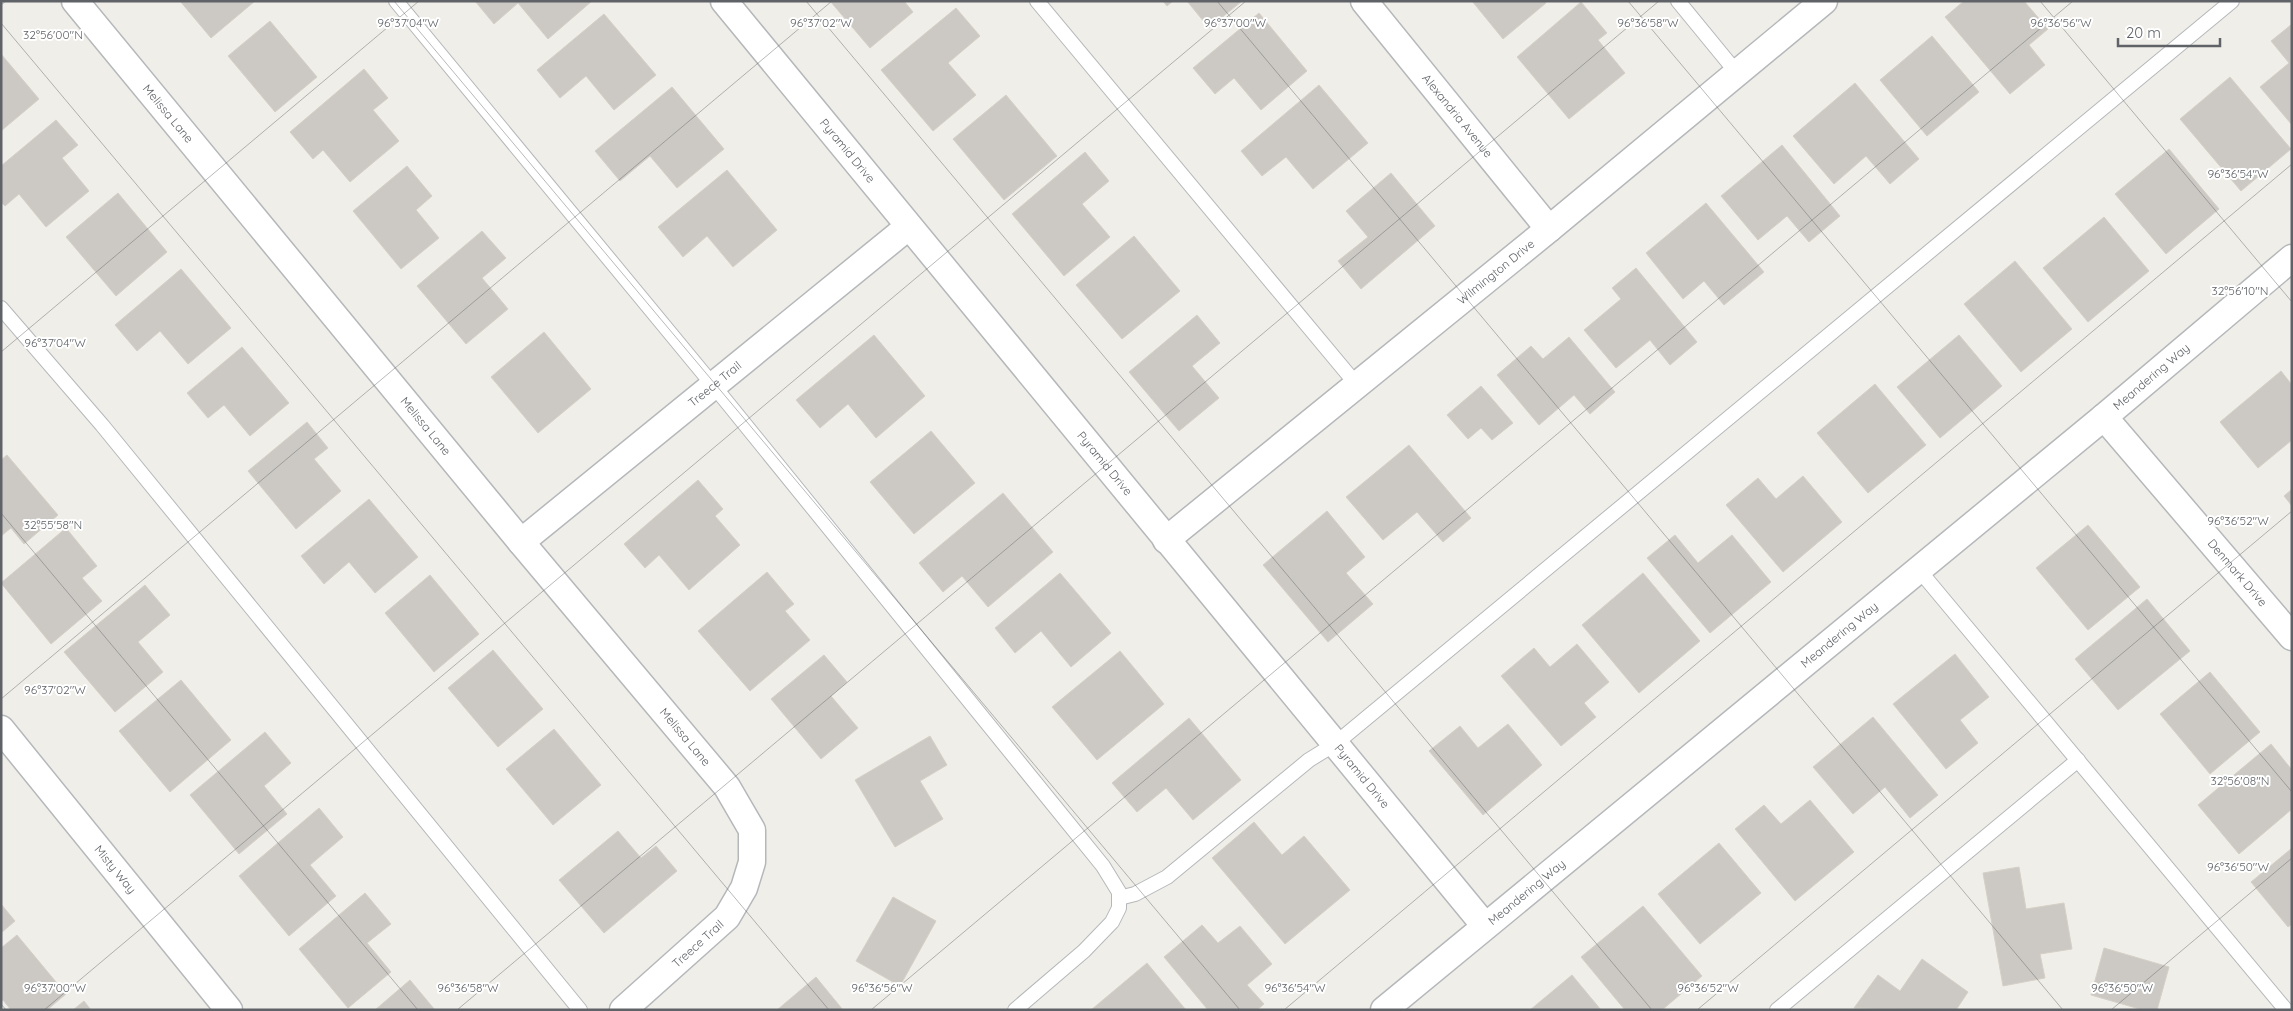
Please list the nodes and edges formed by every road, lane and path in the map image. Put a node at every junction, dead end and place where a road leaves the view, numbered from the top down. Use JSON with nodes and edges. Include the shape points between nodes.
{"nodes":[{"id":1,"x":75,"y":1,"type":"edge"},
{"id":2,"x":396,"y":1,"type":"edge"},
{"id":3,"x":724,"y":1,"type":"edge"},
{"id":4,"x":1037,"y":1,"type":"edge"},
{"id":5,"x":1364,"y":1,"type":"edge"},
{"id":6,"x":1678,"y":1,"type":"edge"},
{"id":7,"x":1824,"y":1,"type":"edge"},
{"id":8,"x":2232,"y":1,"type":"edge"},
{"id":9,"x":1737,"y":73,"type":"junction"},
{"id":10,"x":908,"y":227,"type":"junction"},
{"id":11,"x":1549,"y":229,"type":"junction"},
{"id":12,"x":2292,"y":258,"type":"edge"},
{"id":13,"x":1,"y":308,"type":"edge"},
{"id":14,"x":713,"y":385,"type":"junction"},
{"id":15,"x":1357,"y":385,"type":"junction"},
{"id":16,"x":2104,"y":418,"type":"junction"},
{"id":17,"x":1166,"y":540,"type":"junction"},
{"id":18,"x":521,"y":542,"type":"junction"},
{"id":19,"x":1919,"y":570,"type":"junction"},
{"id":20,"x":2292,"y":637,"type":"edge"},
{"id":21,"x":1,"y":729,"type":"edge"},
{"id":22,"x":1335,"y":744,"type":"junction"},
{"id":23,"x":2078,"y":760,"type":"junction"},
{"id":24,"x":752,"y":862,"type":"joint"},
{"id":25,"x":1119,"y":898,"type":"junction"},
{"id":26,"x":1485,"y":926,"type":"junction"},
{"id":27,"x":229,"y":1010,"type":"edge"},
{"id":28,"x":580,"y":1010,"type":"edge"},
{"id":29,"x":623,"y":1010,"type":"edge"},
{"id":30,"x":1015,"y":1010,"type":"edge"},
{"id":31,"x":1384,"y":1010,"type":"edge"},
{"id":32,"x":1777,"y":1010,"type":"edge"},
{"id":33,"x":2286,"y":1010,"type":"edge"}],
"edges":[{"from":1,"to":18,"type":"street","name":"Melissa Lane"},
{"from":2,"to":14,"type":"lane"},
{"from":3,"to":10,"type":"street","name":"Pyramid Drive"},
{"from":4,"to":15,"type":"lane"},
{"from":5,"to":11,"type":"street","name":"Alexandria Avenue"},
{"from":6,"to":9,"type":"lane"},
{"from":7,"to":9,"type":"street","name":"Wilmington Drive"},
{"from":8,"to":22,"type":"lane"},
{"from":9,"to":11,"type":"street","name":"Wilmington Drive"},
{"from":10,"to":14,"type":"street","name":"Treece Trail"},
{"from":10,"to":17,"type":"street","name":"Pyramid Drive"},
{"from":11,"to":15,"type":"street","name":"Wilmington Drive"},
{"from":12,"to":16,"type":"street","name":"Meandering Way"},
{"from":13,"to":28,"type":"lane","via":[[102,425]]},
{"from":14,"to":18,"type":"street","name":"Treece Trail"},
{"from":14,"to":25,"type":"lane","via":[[1103,866],[1119,892]]},
{"from":15,"to":17,"type":"street","name":"Wilmington Drive"},
{"from":16,"to":19,"type":"street","name":"Meandering Way"},
{"from":16,"to":20,"type":"street","name":"Denmark Drive"},
{"from":17,"to":22,"type":"street","name":"Pyramid Drive"},
{"from":18,"to":24,"type":"street","name":"Melissa Lane","via":[[727,788],[752,830]]},
{"from":19,"to":23,"type":"lane"},
{"from":19,"to":26,"type":"street","name":"Meandering Way"},
{"from":21,"to":27,"type":"street","name":"Misty Way"},
{"from":22,"to":25,"type":"lane","via":[[1309,760],[1167,877],[1135,894]]},
{"from":22,"to":26,"type":"street","name":"Pyramid Drive"},
{"from":23,"to":32,"type":"lane"},
{"from":23,"to":33,"type":"lane"},
{"from":24,"to":29,"type":"street","name":"Treece Trail","via":[[744,888],[727,917]]},
{"from":25,"to":30,"type":"lane","via":[[1112,922],[1084,951]]},
{"from":26,"to":31,"type":"street","name":"Meandering Way"}]}
